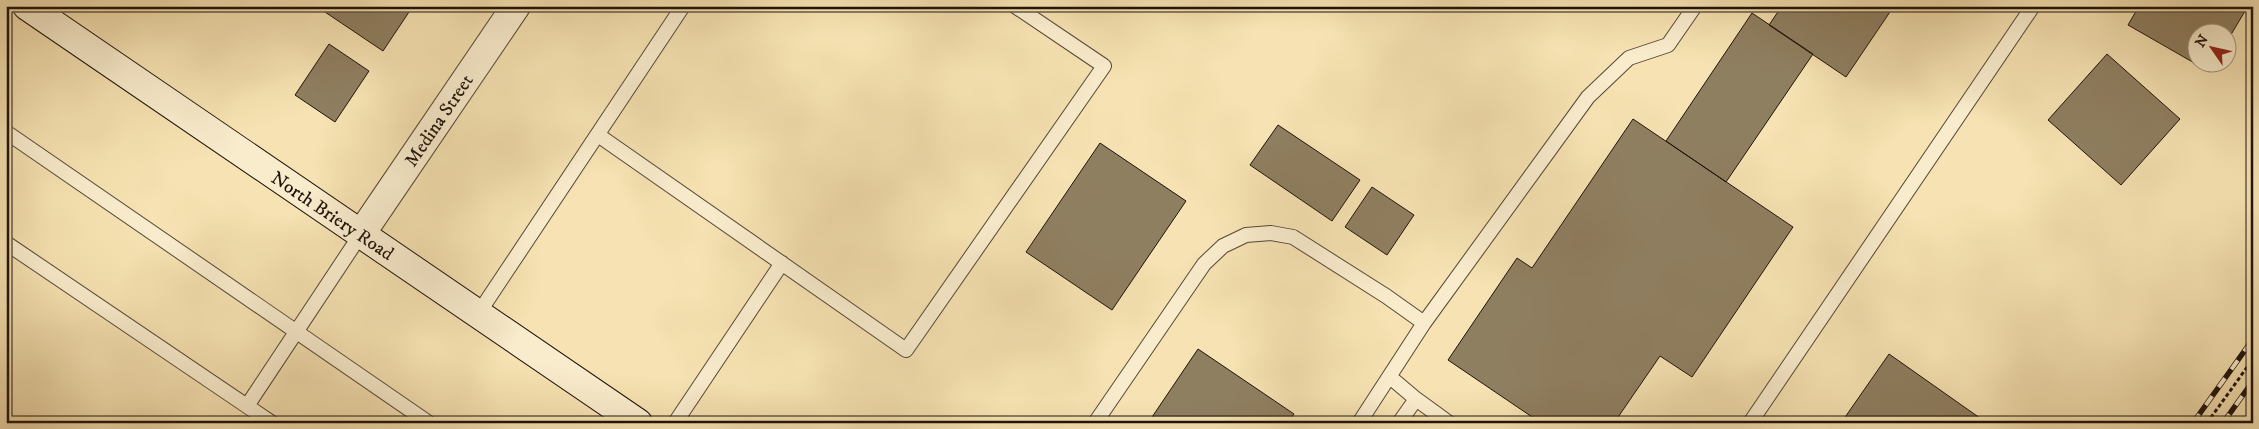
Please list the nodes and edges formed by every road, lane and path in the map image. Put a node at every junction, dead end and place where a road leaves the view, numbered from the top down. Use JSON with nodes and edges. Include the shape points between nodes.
{"nodes":[{"id":1,"x":516,"y":6,"type":"edge"},
{"id":2,"x":683,"y":6,"type":"edge"},
{"id":3,"x":1016,"y":6,"type":"edge"},
{"id":4,"x":1695,"y":6,"type":"edge"},
{"id":5,"x":2033,"y":6,"type":"edge"},
{"id":6,"x":36,"y":9,"type":"edge"},
{"id":7,"x":6,"y":132,"type":"edge"},
{"id":8,"x":598,"y":135,"type":"junction"},
{"id":9,"x":362,"y":234,"type":"junction"},
{"id":10,"x":6,"y":244,"type":"edge"},
{"id":11,"x":782,"y":264,"type":"junction"},
{"id":12,"x":478,"y":314,"type":"junction"},
{"id":13,"x":1424,"y":323,"type":"junction"},
{"id":14,"x":296,"y":332,"type":"junction"},
{"id":15,"x":2253,"y":359,"type":"edge"},
{"id":16,"x":1390,"y":377,"type":"junction"},
{"id":17,"x":1416,"y":399,"type":"junction"},
{"id":18,"x":247,"y":406,"type":"junction"},
{"id":19,"x":272,"y":423,"type":"edge"},
{"id":20,"x":429,"y":423,"type":"edge"},
{"id":21,"x":638,"y":423,"type":"edge"},
{"id":22,"x":675,"y":423,"type":"edge"},
{"id":23,"x":1095,"y":423,"type":"edge"},
{"id":24,"x":1359,"y":423,"type":"edge"},
{"id":25,"x":1399,"y":423,"type":"edge"},
{"id":26,"x":1449,"y":423,"type":"edge"},
{"id":27,"x":1750,"y":423,"type":"edge"},
{"id":28,"x":2207,"y":423,"type":"edge"}],
"edges":[{"from":1,"to":9,"type":"street","name":"Medina Street"},
{"from":2,"to":8,"type":"lane"},
{"from":3,"to":11,"type":"lane","via":[[1104,66],[906,350]]},
{"from":4,"to":13,"type":"lane","via":[[1668,45],[1629,58],[1588,97]]},
{"from":5,"to":27,"type":"lane"},
{"from":6,"to":9,"type":"street","name":"North Briery Road"},
{"from":7,"to":14,"type":"lane"},
{"from":8,"to":11,"type":"lane"},
{"from":8,"to":12,"type":"lane"},
{"from":9,"to":12,"type":"street","name":"North Briery Road"},
{"from":9,"to":14,"type":"lane"},
{"from":10,"to":18,"type":"lane"},
{"from":11,"to":22,"type":"lane"},
{"from":12,"to":21,"type":"street","name":"North Briery Road"},
{"from":13,"to":16,"type":"lane"},
{"from":13,"to":23,"type":"lane","via":[[1293,237],[1271,233],[1246,235],[1224,246],[1204,264]]},
{"from":14,"to":18,"type":"lane"},
{"from":14,"to":20,"type":"lane"},
{"from":15,"to":28,"type":"path"},
{"from":16,"to":17,"type":"lane"},
{"from":16,"to":24,"type":"lane"},
{"from":17,"to":25,"type":"lane"},
{"from":17,"to":26,"type":"lane"},
{"from":18,"to":19,"type":"lane"}]}
